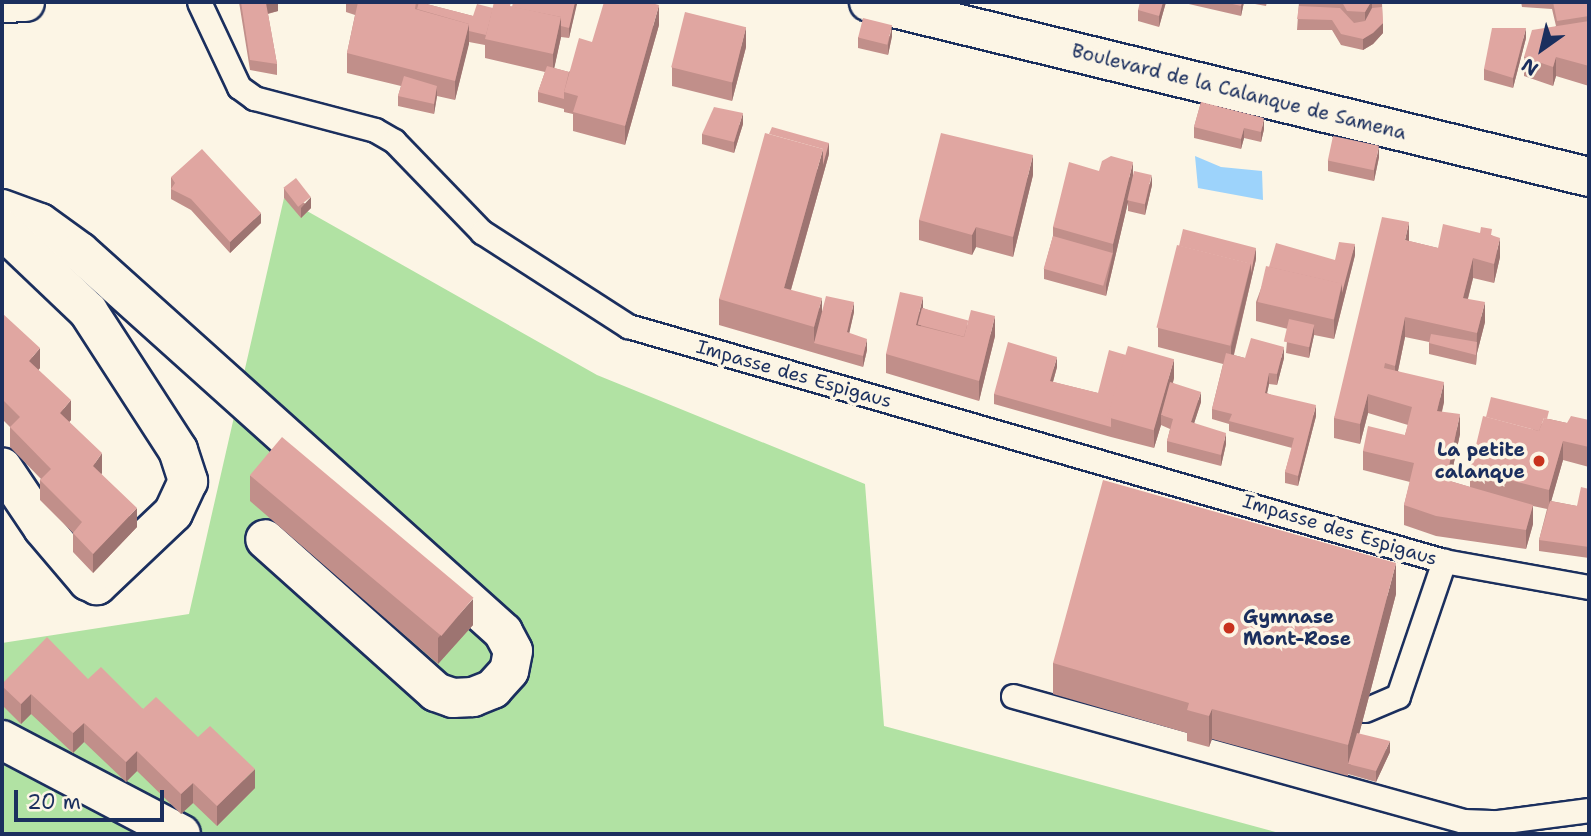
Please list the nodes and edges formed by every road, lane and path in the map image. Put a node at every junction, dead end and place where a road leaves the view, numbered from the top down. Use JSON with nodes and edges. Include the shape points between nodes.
{"nodes":[{"id":1,"x":25,"y":2,"type":"edge"},
{"id":2,"x":199,"y":2,"type":"edge"},
{"id":3,"x":2,"y":3,"type":"edge"},
{"id":4,"x":881,"y":3,"type":"edge"},
{"id":5,"x":1589,"y":177,"type":"edge"},
{"id":6,"x":2,"y":209,"type":"edge"},
{"id":7,"x":2,"y":229,"type":"edge"},
{"id":8,"x":2,"y":467,"type":"edge"},
{"id":9,"x":264,"y":539,"type":"dead end"},
{"id":10,"x":1444,"y":561,"type":"junction"},
{"id":11,"x":1589,"y":587,"type":"edge"},
{"id":12,"x":1013,"y":696,"type":"dead end"},
{"id":13,"x":1365,"y":710,"type":"edge"},
{"id":14,"x":2,"y":740,"type":"edge"},
{"id":15,"x":1589,"y":810,"type":"edge"},
{"id":16,"x":181,"y":834,"type":"edge"}],
"edges":[{"from":1,"to":3,"type":"street"},
{"from":2,"to":10,"type":"lane","name":"Impasse des Espigaus","via":[[239,87],[254,98],[375,130],[394,141],[449,203],[482,232],[628,326]]},
{"from":4,"to":5,"type":"street","name":"Boulevard de la Calanque de Samena"},
{"from":6,"to":9,"type":"street","via":[[40,223],[80,251],[493,623],[513,650],[509,671],[494,689],[473,697],[453,698],[436,692]]},
{"from":7,"to":8,"type":"street","via":[[88,311],[178,450],[188,481],[173,513],[97,584],[88,581],[43,528]]},
{"from":10,"to":11,"type":"lane","name":"Impasse des Espigaus"},
{"from":10,"to":13,"type":"lane","via":[[1398,695]]},
{"from":12,"to":15,"type":"lane","via":[[1463,821],[1499,822]]},
{"from":14,"to":16,"type":"street"}]}
